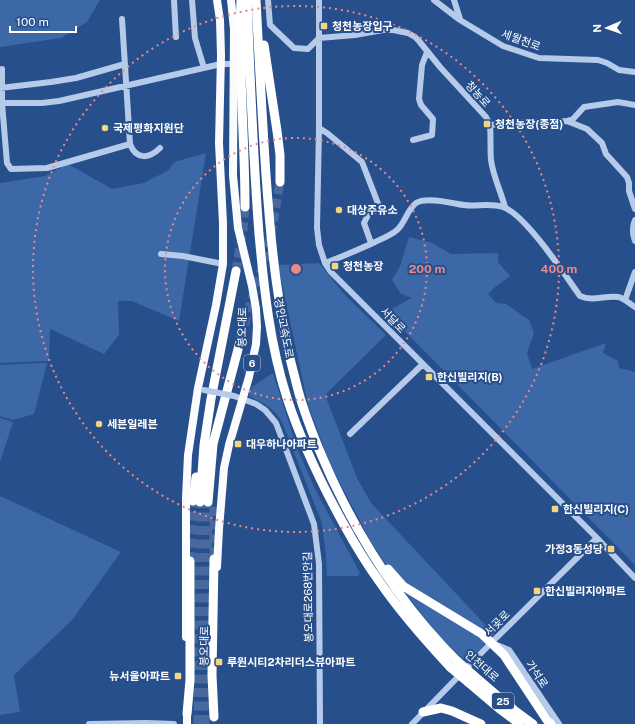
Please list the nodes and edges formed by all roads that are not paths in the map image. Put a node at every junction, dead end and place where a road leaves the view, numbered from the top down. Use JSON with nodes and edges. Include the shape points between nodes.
{"nodes":[{"id":1,"x":174,"y":0,"type":"edge"},
{"id":2,"x":192,"y":0,"type":"edge"},
{"id":3,"x":216,"y":0,"type":"edge"},
{"id":4,"x":234,"y":0,"type":"edge"},
{"id":5,"x":247,"y":0,"type":"edge"},
{"id":6,"x":256,"y":0,"type":"edge"},
{"id":7,"x":261,"y":0,"type":"edge"},
{"id":8,"x":268,"y":0,"type":"edge"},
{"id":9,"x":319,"y":0,"type":"edge"},
{"id":10,"x":434,"y":0,"type":"edge"},
{"id":11,"x":454,"y":0,"type":"edge"},
{"id":12,"x":122,"y":19,"type":"dead end"},
{"id":13,"x":460,"y":20,"type":"junction"},
{"id":14,"x":176,"y":37,"type":"dead end"},
{"id":15,"x":319,"y":38,"type":"junction"},
{"id":16,"x":427,"y":52,"type":"junction"},
{"id":17,"x":125,"y":64,"type":"junction"},
{"id":18,"x":221,"y":64,"type":"junction"},
{"id":19,"x":233,"y":64,"type":"junction"},
{"id":20,"x":204,"y":68,"type":"junction"},
{"id":21,"x":2,"y":69,"type":"dead end"},
{"id":22,"x":635,"y":72,"type":"edge"},
{"id":23,"x":126,"y":87,"type":"junction"},
{"id":24,"x":1,"y":88,"type":"edge"},
{"id":25,"x":1,"y":103,"type":"edge"},
{"id":26,"x":635,"y":106,"type":"edge"},
{"id":27,"x":567,"y":121,"type":"junction"},
{"id":28,"x":490,"y":126,"type":"junction"},
{"id":29,"x":319,"y":128,"type":"junction"},
{"id":30,"x":413,"y":140,"type":"dead end"},
{"id":31,"x":130,"y":144,"type":"junction"},
{"id":32,"x":160,"y":148,"type":"dead end"},
{"id":33,"x":280,"y":182,"type":"tunnel mouth"},
{"id":34,"x":244,"y":207,"type":"tunnel mouth"},
{"id":35,"x":505,"y":207,"type":"junction"},
{"id":36,"x":635,"y":209,"type":"edge"},
{"id":37,"x":635,"y":220,"type":"edge"},
{"id":38,"x":635,"y":241,"type":"edge"},
{"id":39,"x":371,"y":243,"type":"junction"},
{"id":40,"x":161,"y":254,"type":"dead end"},
{"id":41,"x":325,"y":263,"type":"junction"},
{"id":42,"x":223,"y":264,"type":"junction"},
{"id":43,"x":236,"y":271,"type":"tunnel mouth"},
{"id":44,"x":635,"y":272,"type":"edge"},
{"id":45,"x":625,"y":300,"type":"junction"},
{"id":46,"x":635,"y":307,"type":"edge"},
{"id":47,"x":241,"y":338,"type":"tunnel mouth"},
{"id":48,"x":423,"y":364,"type":"junction"},
{"id":49,"x":201,"y":389,"type":"junction"},
{"id":50,"x":242,"y":400,"type":"junction"},
{"id":51,"x":350,"y":434,"type":"dead end"},
{"id":52,"x":597,"y":538,"type":"junction"},
{"id":53,"x":366,"y":545,"type":"junction"},
{"id":54,"x":214,"y":559,"type":"tunnel mouth"},
{"id":55,"x":190,"y":560,"type":"tunnel mouth"},
{"id":56,"x":635,"y":578,"type":"edge"},
{"id":57,"x":416,"y":623,"type":"junction"},
{"id":58,"x":492,"y":643,"type":"junction"},
{"id":59,"x":471,"y":679,"type":"junction"},
{"id":60,"x":423,"y":712,"type":"junction"},
{"id":61,"x":187,"y":714,"type":"junction"},
{"id":62,"x":214,"y":720,"type":"edge"},
{"id":63,"x":89,"y":724,"type":"edge"},
{"id":64,"x":174,"y":724,"type":"edge"},
{"id":65,"x":187,"y":724,"type":"edge"},
{"id":66,"x":320,"y":724,"type":"edge"},
{"id":67,"x":412,"y":724,"type":"edge"},
{"id":68,"x":481,"y":724,"type":"edge"},
{"id":69,"x":520,"y":724,"type":"edge"},
{"id":70,"x":533,"y":724,"type":"edge"},
{"id":71,"x":550,"y":724,"type":"edge"},
{"id":72,"x":559,"y":724,"type":"edge"}],
"edges":[{"from":1,"to":14,"type":"street"},
{"from":2,"to":20,"type":"street","via":[[195,38]]},
{"from":3,"to":18,"type":"main road","name":"봉오대로","via":[[220,20]]},
{"from":4,"to":19,"type":"main road","name":"봉오대로","number":"6"},
{"from":4,"to":34,"type":"highway","via":[[241,68]]},
{"from":5,"to":57,"type":"highway","name":"경인고속도로","via":[[255,184],[263,279],[269,319],[287,397],[326,491],[361,554],[379,581]]},
{"from":6,"to":53,"type":"highway","name":"경인고속도로","via":[[270,235],[286,340],[308,421],[326,466]]},
{"from":7,"to":33,"type":"highway","via":[[264,48],[280,155]]},
{"from":8,"to":15,"type":"street","via":[[270,25],[294,48],[308,49]]},
{"from":9,"to":15,"type":"street","name":"서달로"},
{"from":10,"to":13,"type":"street","name":"세월천로"},
{"from":11,"to":13,"type":"street"},
{"from":12,"to":17,"type":"street"},
{"from":13,"to":22,"type":"street","name":"세월천로","via":[[502,46],[539,58],[598,60],[619,70]]},
{"from":15,"to":16,"type":"street","name":"청농로","via":[[383,30],[400,31],[415,37]]},
{"from":15,"to":29,"type":"street","name":"서달로"},
{"from":16,"to":28,"type":"street","name":"청농로","via":[[486,118]]},
{"from":16,"to":30,"type":"street","via":[[422,65],[419,99],[433,119],[432,135]]},
{"from":17,"to":23,"type":"street"},
{"from":17,"to":24,"type":"street","via":[[76,78]]},
{"from":18,"to":19,"type":"street"},
{"from":18,"to":20,"type":"street"},
{"from":18,"to":42,"type":"main road","name":"봉오대로","via":[[219,143]]},
{"from":19,"to":50,"type":"main road","name":"봉오대로","number":"6","via":[[232,175],[235,208],[252,286],[257,327],[249,377]]},
{"from":20,"to":23,"type":"street"},
{"from":21,"to":24,"type":"street"},
{"from":23,"to":25,"type":"street","via":[[59,101]]},
{"from":23,"to":31,"type":"street"},
{"from":24,"to":25,"type":"street"},
{"from":25,"to":31,"type":"street","via":[[7,163],[11,169],[47,168]]},
{"from":26,"to":27,"type":"street","via":[[618,102],[584,107]]},
{"from":27,"to":28,"type":"street"},
{"from":27,"to":36,"type":"street","via":[[588,129],[602,143],[606,154],[626,177]]},
{"from":28,"to":35,"type":"street","via":[[491,160]]},
{"from":29,"to":39,"type":"street","via":[[362,162],[379,206],[378,210],[369,213],[364,223]]},
{"from":29,"to":41,"type":"street","name":"서달로","via":[[317,228]]},
{"from":31,"to":32,"type":"street","via":[[134,152],[140,156],[151,155]]},
{"from":35,"to":39,"type":"street","via":[[494,204],[466,206],[444,201],[417,202],[398,229]]},
{"from":35,"to":45,"type":"street","via":[[527,226],[580,296],[592,299],[619,297]]},
{"from":37,"to":38,"type":"street","via":[[632,226]]},
{"from":39,"to":41,"type":"street"},
{"from":40,"to":42,"type":"street"},
{"from":41,"to":48,"type":"street","name":"서달로"},
{"from":42,"to":49,"type":"main road","name":"봉오대로"},
{"from":43,"to":47,"type":"highway","name":"봉오대로","via":[[204,445],[204,501],[213,444]]},
{"from":44,"to":45,"type":"street"},
{"from":45,"to":46,"type":"street"},
{"from":48,"to":51,"type":"street"},
{"from":48,"to":52,"type":"street","name":"서달로"},
{"from":49,"to":50,"type":"street","name":"봉오대로268번안길","bridge":true},
{"from":49,"to":61,"type":"main road","name":"봉오대로","via":[[188,455],[186,498]]},
{"from":50,"to":62,"type":"main road","name":"봉오대로","number":"6","via":[[228,444],[224,468],[217,564]]},
{"from":50,"to":66,"type":"street","name":"봉오대로268번안길","via":[[265,410],[276,423],[314,524],[319,564]]},
{"from":52,"to":56,"type":"street","name":"서달로"},
{"from":52,"to":58,"type":"street","name":"서곶로"},
{"from":53,"to":57,"type":"highway","name":"경인고속도로"},
{"from":53,"to":58,"type":"highway","via":[[403,586],[482,634]]},
{"from":54,"to":62,"type":"highway"},
{"from":55,"to":61,"type":"highway","via":[[190,680]]},
{"from":57,"to":59,"type":"highway","name":"인천대로","bridge":true},
{"from":58,"to":60,"type":"street","name":"서곶로"},
{"from":58,"to":71,"type":"highway","via":[[504,655]]},
{"from":58,"to":72,"type":"street","name":"가석로","via":[[509,650]]},
{"from":59,"to":69,"type":"highway","name":"인천대로","number":"25","via":[[501,710]]},
{"from":59,"to":70,"type":"highway","name":"인천대로","number":"25"},
{"from":60,"to":67,"type":"street","name":"서곶로"},
{"from":60,"to":68,"type":"highway","via":[[441,708]]},
{"from":61,"to":65,"type":"main road","name":"봉오대로"},
{"from":63,"to":64,"type":"street"}]}
